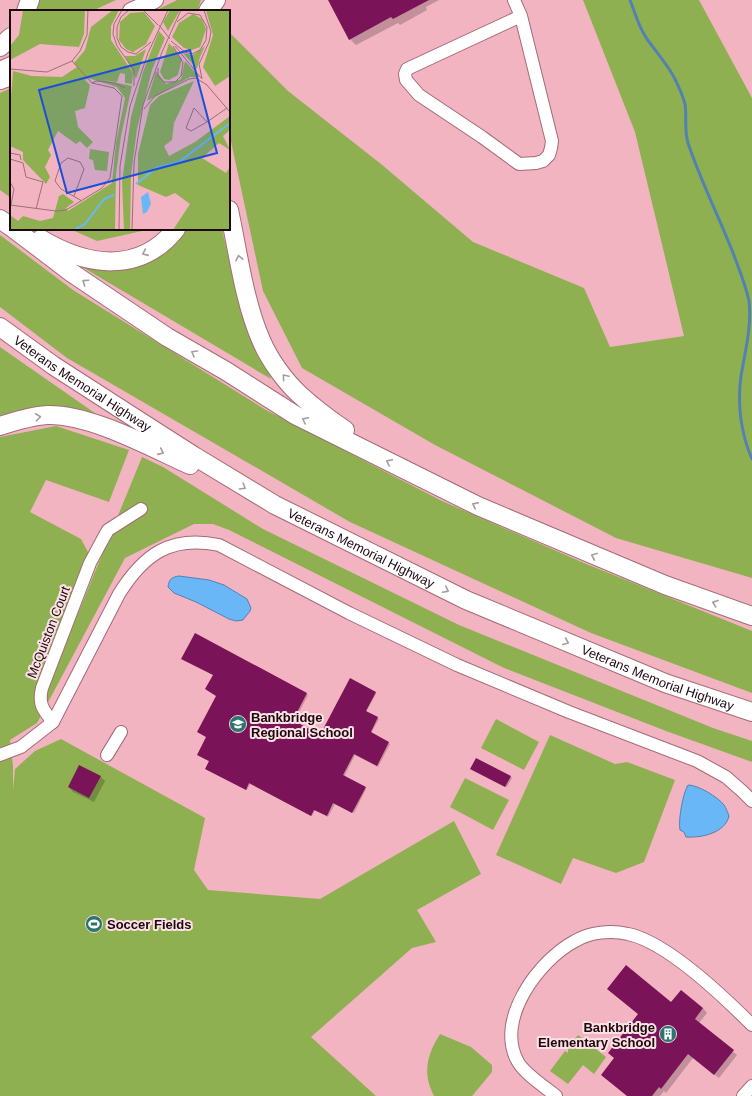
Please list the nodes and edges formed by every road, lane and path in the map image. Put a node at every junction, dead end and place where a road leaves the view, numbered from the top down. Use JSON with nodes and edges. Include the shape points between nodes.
{"nodes":[{"id":1,"x":30,"y":0,"type":"edge"},
{"id":2,"x":155,"y":0,"type":"edge"},
{"id":3,"x":216,"y":0,"type":"edge"},
{"id":4,"x":514,"y":0,"type":"edge"},
{"id":5,"x":26,"y":10,"type":"edge"},
{"id":6,"x":133,"y":10,"type":"edge"},
{"id":7,"x":209,"y":10,"type":"edge"},
{"id":8,"x":520,"y":16,"type":"junction"},
{"id":9,"x":10,"y":38,"type":"edge"},
{"id":10,"x":0,"y":47,"type":"edge"},
{"id":11,"x":10,"y":65,"type":"edge"},
{"id":12,"x":0,"y":70,"type":"edge"},
{"id":13,"x":10,"y":76,"type":"edge"},
{"id":14,"x":0,"y":80,"type":"edge"},
{"id":15,"x":0,"y":215,"type":"edge"},
{"id":16,"x":230,"y":215,"type":"edge"},
{"id":17,"x":0,"y":219,"type":"edge"},
{"id":18,"x":10,"y":220,"type":"edge"},
{"id":19,"x":10,"y":226,"type":"edge"},
{"id":20,"x":15,"y":230,"type":"edge"},
{"id":21,"x":28,"y":230,"type":"edge"},
{"id":22,"x":175,"y":230,"type":"edge"},
{"id":23,"x":0,"y":327,"type":"edge"},
{"id":24,"x":0,"y":426,"type":"edge"},
{"id":25,"x":365,"y":450,"type":"junction"},
{"id":26,"x":223,"y":474,"type":"junction"},
{"id":27,"x":141,"y":509,"type":"dead end"},
{"id":28,"x":752,"y":616,"type":"edge"},
{"id":29,"x":752,"y":712,"type":"edge"},
{"id":30,"x":53,"y":722,"type":"junction"},
{"id":31,"x":121,"y":732,"type":"dead end"},
{"id":32,"x":0,"y":755,"type":"edge"},
{"id":33,"x":107,"y":755,"type":"dead end"},
{"id":34,"x":752,"y":801,"type":"edge"},
{"id":35,"x":752,"y":1025,"type":"edge"},
{"id":36,"x":752,"y":1086,"type":"edge"},
{"id":37,"x":556,"y":1096,"type":"edge"},
{"id":38,"x":743,"y":1096,"type":"edge"}],
"edges":[{"from":1,"to":5,"type":"highway"},
{"from":2,"to":6,"type":"main road"},
{"from":3,"to":7,"type":"highway"},
{"from":4,"to":8,"type":"street"},
{"from":8,"to":8,"type":"street","via":[[407,69],[405,74],[406,80],[418,95],[519,164],[527,164],[542,161],[549,155],[552,140]]},
{"from":9,"to":10,"type":"highway"},
{"from":11,"to":12,"type":"main road"},
{"from":13,"to":14,"type":"highway"},
{"from":15,"to":18,"type":"highway"},
{"from":25,"to":16,"type":"highway","one_way":true,"via":[[357,438],[298,393],[280,372],[265,347],[254,321]]},
{"from":17,"to":19,"type":"highway"},
{"from":25,"to":20,"type":"highway","one_way":true,"via":[[295,415],[167,337],[72,273]]},
{"from":22,"to":21,"type":"highway","one_way":true,"via":[[157,247],[146,253],[110,262],[75,255]]},
{"from":23,"to":26,"type":"highway","name":"Veterans Memorial Highway","via":[[54,366]]},
{"from":24,"to":26,"type":"highway","one_way":true,"via":[[36,416],[73,418],[114,431],[208,474]]},
{"from":28,"to":25,"type":"highway","one_way":true,"via":[[665,585],[542,534],[478,506]]},
{"from":26,"to":29,"type":"highway","name":"Veterans Memorial Highway","one_way":true,"via":[[275,505],[466,600],[665,683]]},
{"from":27,"to":30,"type":"street","name":"McQuiston Court","via":[[108,530],[90,563],[42,688],[42,706]]},
{"from":30,"to":32,"type":"street","via":[[20,747]]},
{"from":30,"to":34,"type":"street","via":[[119,594],[135,570],[152,555],[168,546],[205,542],[219,546],[349,613],[456,664],[569,712],[697,760],[726,777]]},
{"from":31,"to":33,"type":"street"},
{"from":35,"to":37,"type":"street","via":[[692,971],[663,950],[638,937],[607,932],[576,940],[561,949],[541,970],[519,1001],[512,1022],[512,1044],[518,1063]]},
{"from":36,"to":38,"type":"street"}]}
